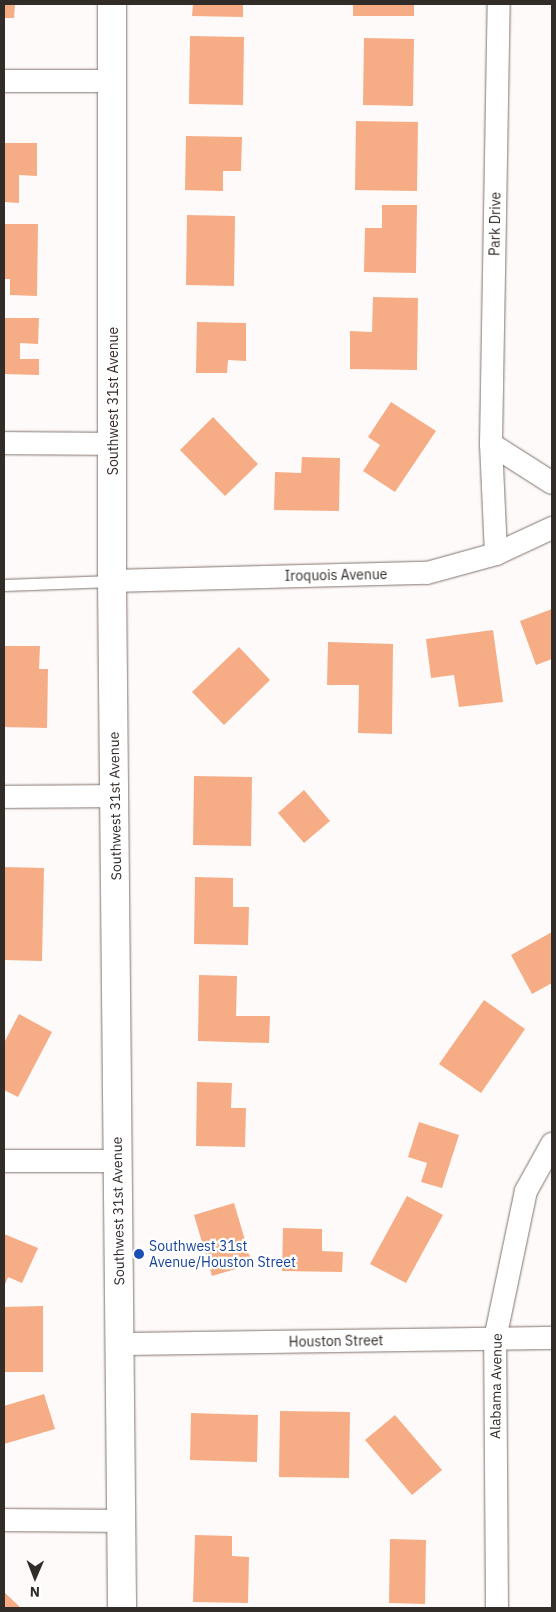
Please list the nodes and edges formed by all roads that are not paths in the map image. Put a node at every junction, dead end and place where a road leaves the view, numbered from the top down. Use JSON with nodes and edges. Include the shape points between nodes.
{"nodes":[{"id":1,"x":112,"y":4,"type":"edge"},
{"id":2,"x":499,"y":4,"type":"edge"},
{"id":3,"x":4,"y":81,"type":"edge"},
{"id":4,"x":113,"y":81,"type":"junction"},
{"id":5,"x":4,"y":444,"type":"edge"},
{"id":6,"x":114,"y":444,"type":"junction"},
{"id":7,"x":491,"y":444,"type":"junction"},
{"id":8,"x":552,"y":483,"type":"edge"},
{"id":9,"x":552,"y":528,"type":"edge"},
{"id":10,"x":496,"y":554,"type":"junction"},
{"id":11,"x":112,"y":581,"type":"junction"},
{"id":12,"x":4,"y":584,"type":"edge"},
{"id":13,"x":115,"y":796,"type":"junction"},
{"id":14,"x":4,"y":797,"type":"edge"},
{"id":15,"x":552,"y":1144,"type":"edge"},
{"id":16,"x":4,"y":1161,"type":"edge"},
{"id":17,"x":117,"y":1161,"type":"junction"},
{"id":18,"x":552,"y":1338,"type":"edge"},
{"id":19,"x":495,"y":1339,"type":"junction"},
{"id":20,"x":120,"y":1344,"type":"junction"},
{"id":21,"x":4,"y":1520,"type":"edge"},
{"id":22,"x":121,"y":1521,"type":"junction"},
{"id":23,"x":122,"y":1608,"type":"edge"},
{"id":24,"x":497,"y":1608,"type":"edge"}],
"edges":[{"from":1,"to":4,"type":"main road","name":"Southwest 31st Avenue"},
{"from":2,"to":7,"type":"street","name":"Park Drive"},
{"from":3,"to":4,"type":"street"},
{"from":4,"to":6,"type":"main road","name":"Southwest 31st Avenue"},
{"from":5,"to":6,"type":"street"},
{"from":6,"to":11,"type":"main road","name":"Southwest 31st Avenue"},
{"from":7,"to":8,"type":"street"},
{"from":7,"to":10,"type":"street","name":"Park Drive"},
{"from":9,"to":10,"type":"street","name":"Iroquois Avenue"},
{"from":10,"to":11,"type":"street","name":"Iroquois Avenue","via":[[427,573]]},
{"from":11,"to":12,"type":"lane"},
{"from":11,"to":13,"type":"main road","name":"Southwest 31st Avenue"},
{"from":13,"to":14,"type":"street"},
{"from":13,"to":17,"type":"main road","name":"Southwest 31st Avenue"},
{"from":15,"to":19,"type":"street","name":"Alabama Avenue","via":[[526,1191]]},
{"from":16,"to":17,"type":"street"},
{"from":17,"to":20,"type":"main road","name":"Southwest 31st Avenue"},
{"from":18,"to":19,"type":"street","name":"Houston Street"},
{"from":19,"to":20,"type":"street","name":"Houston Street"},
{"from":19,"to":24,"type":"street","name":"Alabama Avenue"},
{"from":20,"to":22,"type":"main road","name":"Southwest 31st Avenue"},
{"from":21,"to":22,"type":"street"},
{"from":22,"to":23,"type":"main road","name":"Southwest 31st Avenue"}]}
